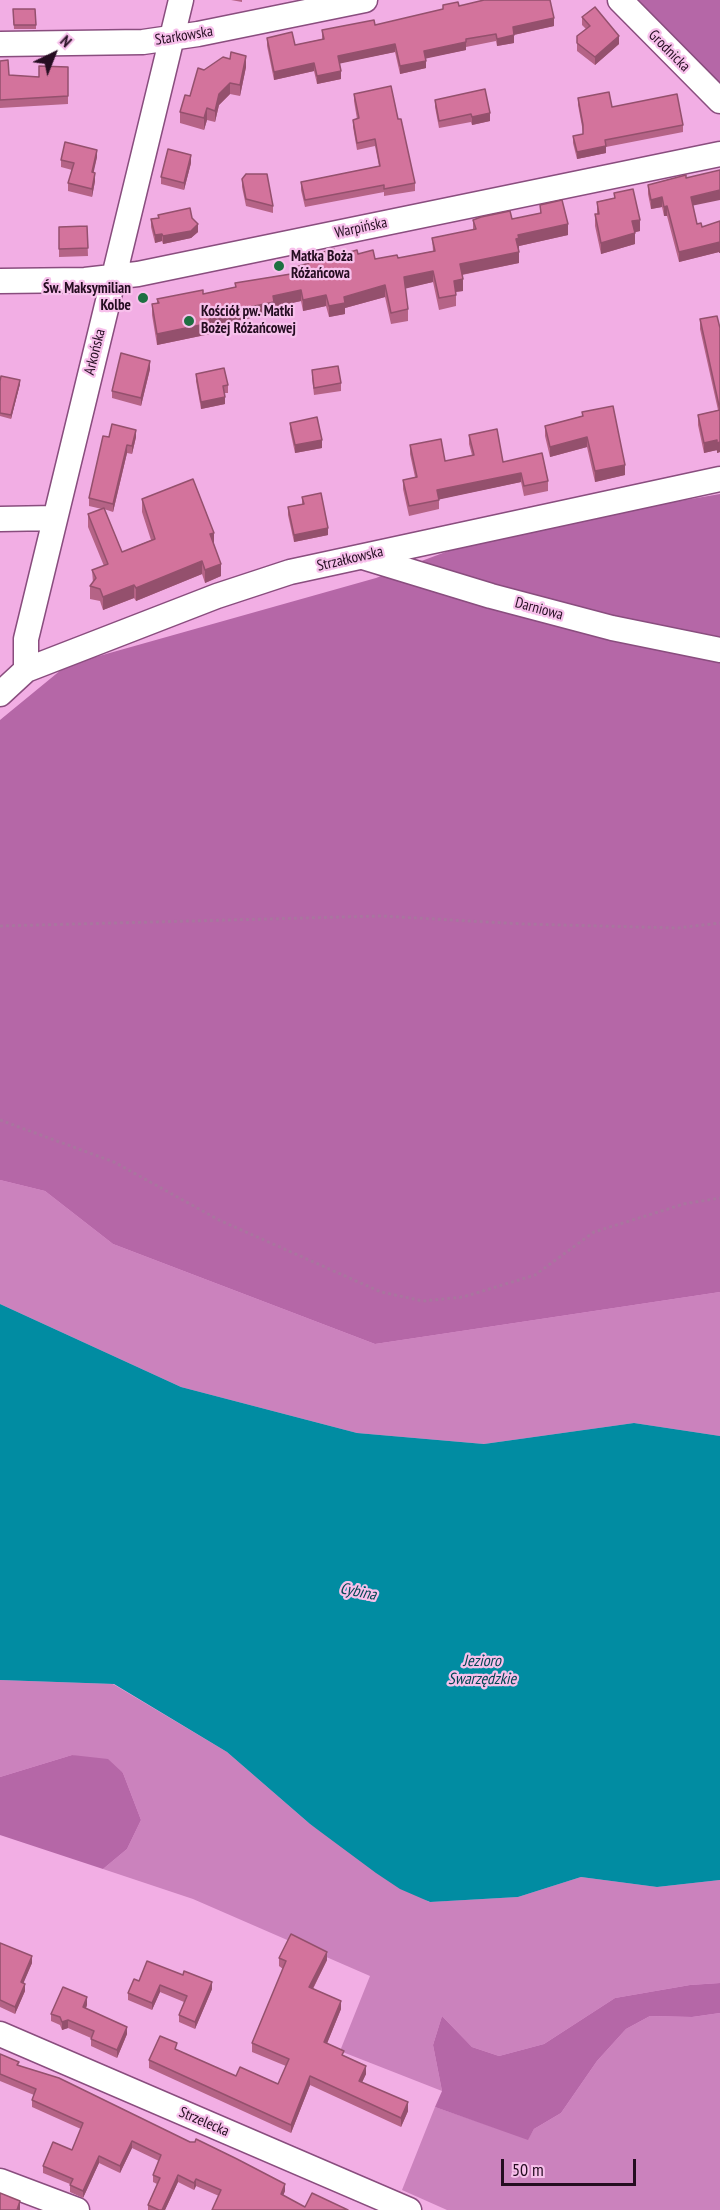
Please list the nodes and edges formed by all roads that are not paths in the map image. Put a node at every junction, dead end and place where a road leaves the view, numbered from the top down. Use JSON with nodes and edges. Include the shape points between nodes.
{"nodes":[{"id":1,"x":181,"y":0,"type":"edge"},
{"id":2,"x":364,"y":0,"type":"edge"},
{"id":3,"x":620,"y":0,"type":"edge"},
{"id":4,"x":172,"y":38,"type":"junction"},
{"id":5,"x":0,"y":44,"type":"edge"},
{"id":6,"x":720,"y":101,"type":"edge"},
{"id":7,"x":720,"y":154,"type":"edge"},
{"id":8,"x":113,"y":277,"type":"junction"},
{"id":9,"x":0,"y":280,"type":"edge"},
{"id":10,"x":720,"y":479,"type":"edge"},
{"id":11,"x":55,"y":518,"type":"junction"},
{"id":12,"x":0,"y":519,"type":"edge"},
{"id":13,"x":361,"y":556,"type":"junction"},
{"id":14,"x":720,"y":650,"type":"edge"},
{"id":15,"x":26,"y":670,"type":"junction"},
{"id":16,"x":0,"y":694,"type":"edge"},
{"id":17,"x":0,"y":2034,"type":"edge"},
{"id":18,"x":0,"y":2181,"type":"edge"},
{"id":19,"x":77,"y":2210,"type":"edge"},
{"id":20,"x":409,"y":2210,"type":"edge"}],
"edges":[{"from":1,"to":4,"type":"street","name":"Arkońska"},
{"from":2,"to":4,"type":"street","name":"Starkowska"},
{"from":3,"to":6,"type":"street","name":"Grodnicka"},
{"from":4,"to":5,"type":"street","name":"Starkowska"},
{"from":4,"to":8,"type":"street","name":"Arkońska"},
{"from":7,"to":8,"type":"street","name":"Warpińska"},
{"from":8,"to":9,"type":"street","name":"Warpińska"},
{"from":8,"to":11,"type":"street","name":"Arkońska"},
{"from":10,"to":13,"type":"street","name":"Strzałkowska"},
{"from":11,"to":12,"type":"street"},
{"from":11,"to":15,"type":"street","name":"Arkońska","via":[[26,639]]},
{"from":13,"to":14,"type":"street","name":"Darniowa","via":[[579,619]]},
{"from":13,"to":15,"type":"street","name":"Strzałkowska","via":[[290,572],[217,596]]},
{"from":15,"to":16,"type":"street","name":"Strzałkowska"},
{"from":17,"to":20,"type":"street","name":"Strzelecka"},
{"from":18,"to":19,"type":"street"}]}
